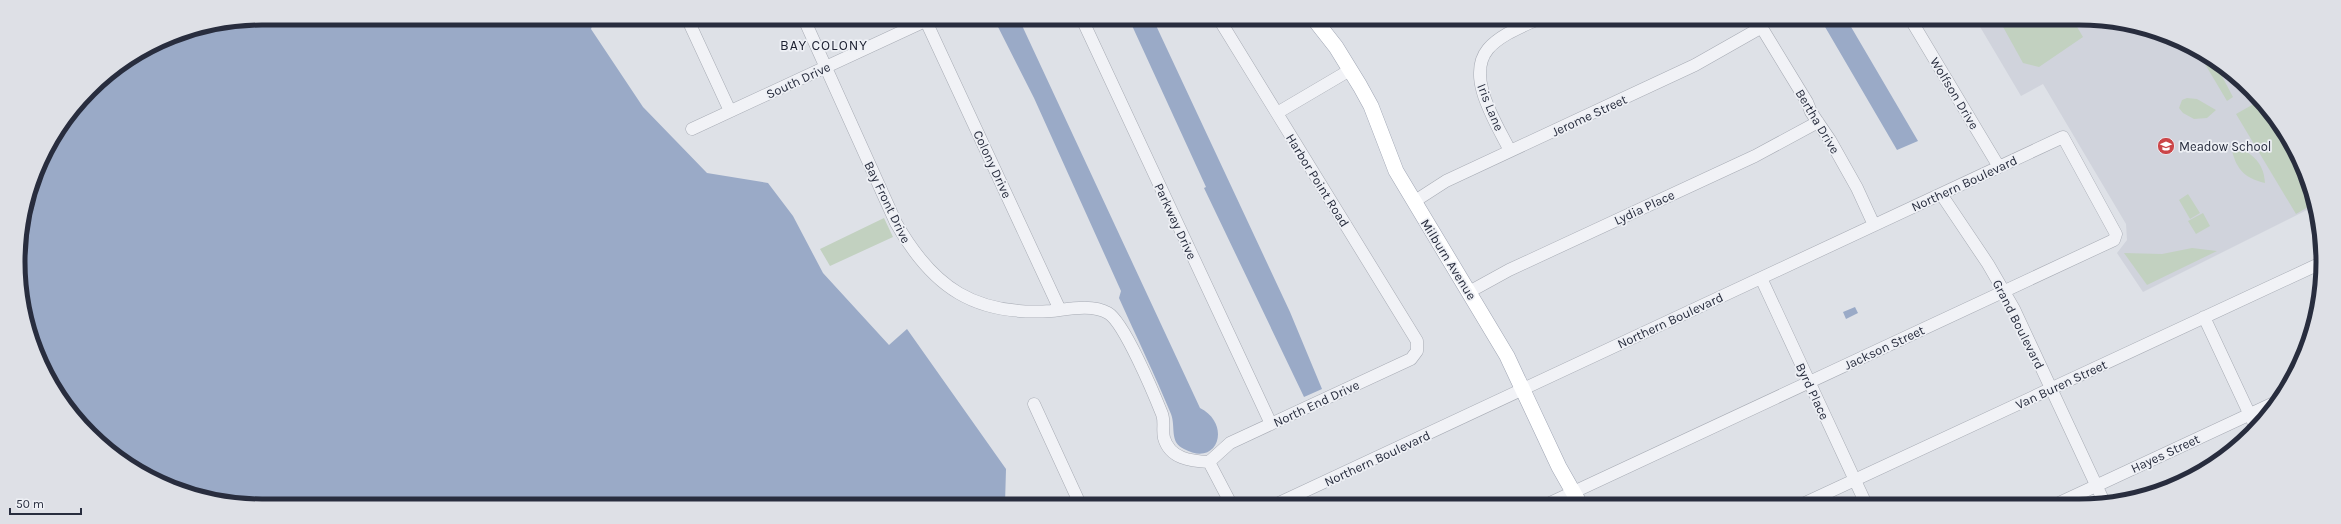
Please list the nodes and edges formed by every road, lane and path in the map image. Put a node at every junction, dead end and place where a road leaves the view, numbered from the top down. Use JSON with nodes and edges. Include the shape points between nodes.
{"nodes":[{"id":1,"x":690,"y":25,"type":"edge"},
{"id":2,"x":807,"y":25,"type":"edge"},
{"id":3,"x":914,"y":25,"type":"edge"},
{"id":4,"x":927,"y":25,"type":"edge"},
{"id":5,"x":1085,"y":25,"type":"edge"},
{"id":6,"x":1223,"y":25,"type":"edge"},
{"id":7,"x":1319,"y":25,"type":"edge"},
{"id":8,"x":1528,"y":25,"type":"edge"},
{"id":9,"x":1757,"y":25,"type":"edge"},
{"id":10,"x":1760,"y":25,"type":"edge"},
{"id":11,"x":1914,"y":25,"type":"edge"},
{"id":12,"x":826,"y":66,"type":"junction"},
{"id":13,"x":1350,"y":70,"type":"junction"},
{"id":14,"x":730,"y":111,"type":"junction"},
{"id":15,"x":1277,"y":113,"type":"junction"},
{"id":16,"x":1818,"y":122,"type":"junction"},
{"id":17,"x":692,"y":129,"type":"dead end"},
{"id":18,"x":2063,"y":137,"type":"joint"},
{"id":19,"x":1510,"y":151,"type":"junction"},
{"id":20,"x":1999,"y":167,"type":"junction"},
{"id":21,"x":1941,"y":194,"type":"junction"},
{"id":22,"x":1415,"y":201,"type":"junction"},
{"id":23,"x":1874,"y":225,"type":"junction"},
{"id":24,"x":2316,"y":265,"type":"edge"},
{"id":25,"x":1761,"y":278,"type":"junction"},
{"id":26,"x":2003,"y":291,"type":"junction"},
{"id":27,"x":1469,"y":292,"type":"junction"},
{"id":28,"x":1060,"y":310,"type":"junction"},
{"id":29,"x":2204,"y":317,"type":"junction"},
{"id":30,"x":1417,"y":341,"type":"joint"},
{"id":31,"x":1809,"y":382,"type":"junction"},
{"id":32,"x":2051,"y":388,"type":"junction"},
{"id":33,"x":1522,"y":389,"type":"junction"},
{"id":34,"x":1034,"y":404,"type":"dead end"},
{"id":35,"x":2266,"y":407,"type":"edge"},
{"id":36,"x":2249,"y":415,"type":"junction"},
{"id":37,"x":2253,"y":423,"type":"edge"},
{"id":38,"x":1271,"y":424,"type":"junction"},
{"id":39,"x":1209,"y":462,"type":"junction"},
{"id":40,"x":1854,"y":480,"type":"junction"},
{"id":41,"x":2097,"y":485,"type":"junction"},
{"id":42,"x":1576,"y":498,"type":"edge"},
{"id":43,"x":2102,"y":498,"type":"edge"},
{"id":44,"x":1078,"y":499,"type":"edge"},
{"id":45,"x":1228,"y":499,"type":"edge"},
{"id":46,"x":1289,"y":499,"type":"edge"},
{"id":47,"x":1814,"y":499,"type":"edge"},
{"id":48,"x":1864,"y":499,"type":"edge"},
{"id":49,"x":2068,"y":499,"type":"edge"}],
"edges":[{"from":1,"to":14,"type":"street"},
{"from":2,"to":12,"type":"street","name":"Bay Front Drive"},
{"from":3,"to":12,"type":"street","name":"South Drive"},
{"from":4,"to":28,"type":"street","name":"Colony Drive"},
{"from":5,"to":38,"type":"street","name":"Parkway Drive"},
{"from":6,"to":15,"type":"street","name":"Harbor Point Road"},
{"from":7,"to":13,"type":"main road","name":"Milburn Avenue"},
{"from":8,"to":19,"type":"street","name":"Iris Lane","via":[[1501,38],[1488,49],[1480,65],[1481,89]]},
{"from":9,"to":19,"type":"street","name":"Jerome Street","via":[[1695,65]]},
{"from":10,"to":16,"type":"street","name":"Bertha Drive"},
{"from":11,"to":20,"type":"street","name":"Wolfson Drive"},
{"from":12,"to":14,"type":"street","name":"South Drive"},
{"from":12,"to":28,"type":"street","name":"Bay Front Drive","via":[[896,223],[928,269],[948,287],[983,304],[1028,312]]},
{"from":13,"to":15,"type":"street"},
{"from":13,"to":22,"type":"main road","name":"Milburn Avenue","via":[[1370,106],[1396,171]]},
{"from":14,"to":17,"type":"street","name":"South Drive"},
{"from":15,"to":30,"type":"street","name":"Harbor Point Road"},
{"from":16,"to":23,"type":"street","name":"Bertha Drive","via":[[1857,188]]},
{"from":16,"to":27,"type":"street","name":"Lydia Place","via":[[1755,156],[1508,270]]},
{"from":18,"to":20,"type":"street","name":"Northern Boulevard"},
{"from":18,"to":26,"type":"street","name":"Jackson Street","via":[[2116,234],[2114,240]]},
{"from":19,"to":22,"type":"street","name":"Jerome Street","via":[[1446,181]]},
{"from":20,"to":21,"type":"street","name":"Northern Boulevard"},
{"from":21,"to":23,"type":"street","name":"Northern Boulevard"},
{"from":21,"to":26,"type":"street","name":"Grand Boulevard"},
{"from":22,"to":27,"type":"main road","name":"Milburn Avenue"},
{"from":23,"to":25,"type":"street","name":"Northern Boulevard"},
{"from":24,"to":29,"type":"street","name":"Van Buren Street"},
{"from":25,"to":31,"type":"street","name":"Byrd Place"},
{"from":25,"to":33,"type":"street","name":"Northern Boulevard"},
{"from":26,"to":31,"type":"street","name":"Jackson Street"},
{"from":26,"to":32,"type":"street","name":"Grand Boulevard"},
{"from":27,"to":33,"type":"main road","name":"Milburn Avenue","via":[[1507,356]]},
{"from":28,"to":39,"type":"street","name":"Bay Front Drive","via":[[1093,308],[1114,318],[1121,326],[1163,416],[1164,438],[1168,446],[1186,460]]},
{"from":29,"to":32,"type":"street","name":"Van Buren Street"},
{"from":29,"to":36,"type":"street"},
{"from":30,"to":38,"type":"street","name":"North End Drive","via":[[1417,351],[1411,359]]},
{"from":31,"to":40,"type":"street","name":"Byrd Place"},
{"from":31,"to":42,"type":"street","name":"Jackson Street"},
{"from":32,"to":40,"type":"street","name":"Van Buren Street"},
{"from":32,"to":41,"type":"street","name":"Grand Boulevard"},
{"from":33,"to":42,"type":"main road","name":"Milburn Avenue"},
{"from":33,"to":46,"type":"street","name":"Northern Boulevard"},
{"from":34,"to":44,"type":"street"},
{"from":35,"to":36,"type":"street","name":"Hayes Street"},
{"from":36,"to":37,"type":"street"},
{"from":36,"to":41,"type":"street","name":"Hayes Street"},
{"from":38,"to":39,"type":"street","name":"North End Drive","via":[[1230,443]]},
{"from":39,"to":45,"type":"street"},
{"from":40,"to":47,"type":"street","name":"Van Buren Street"},
{"from":40,"to":48,"type":"street","name":"Byrd Place"},
{"from":41,"to":43,"type":"street","name":"Grand Boulevard"},
{"from":41,"to":49,"type":"street","name":"Hayes Street"}]}
